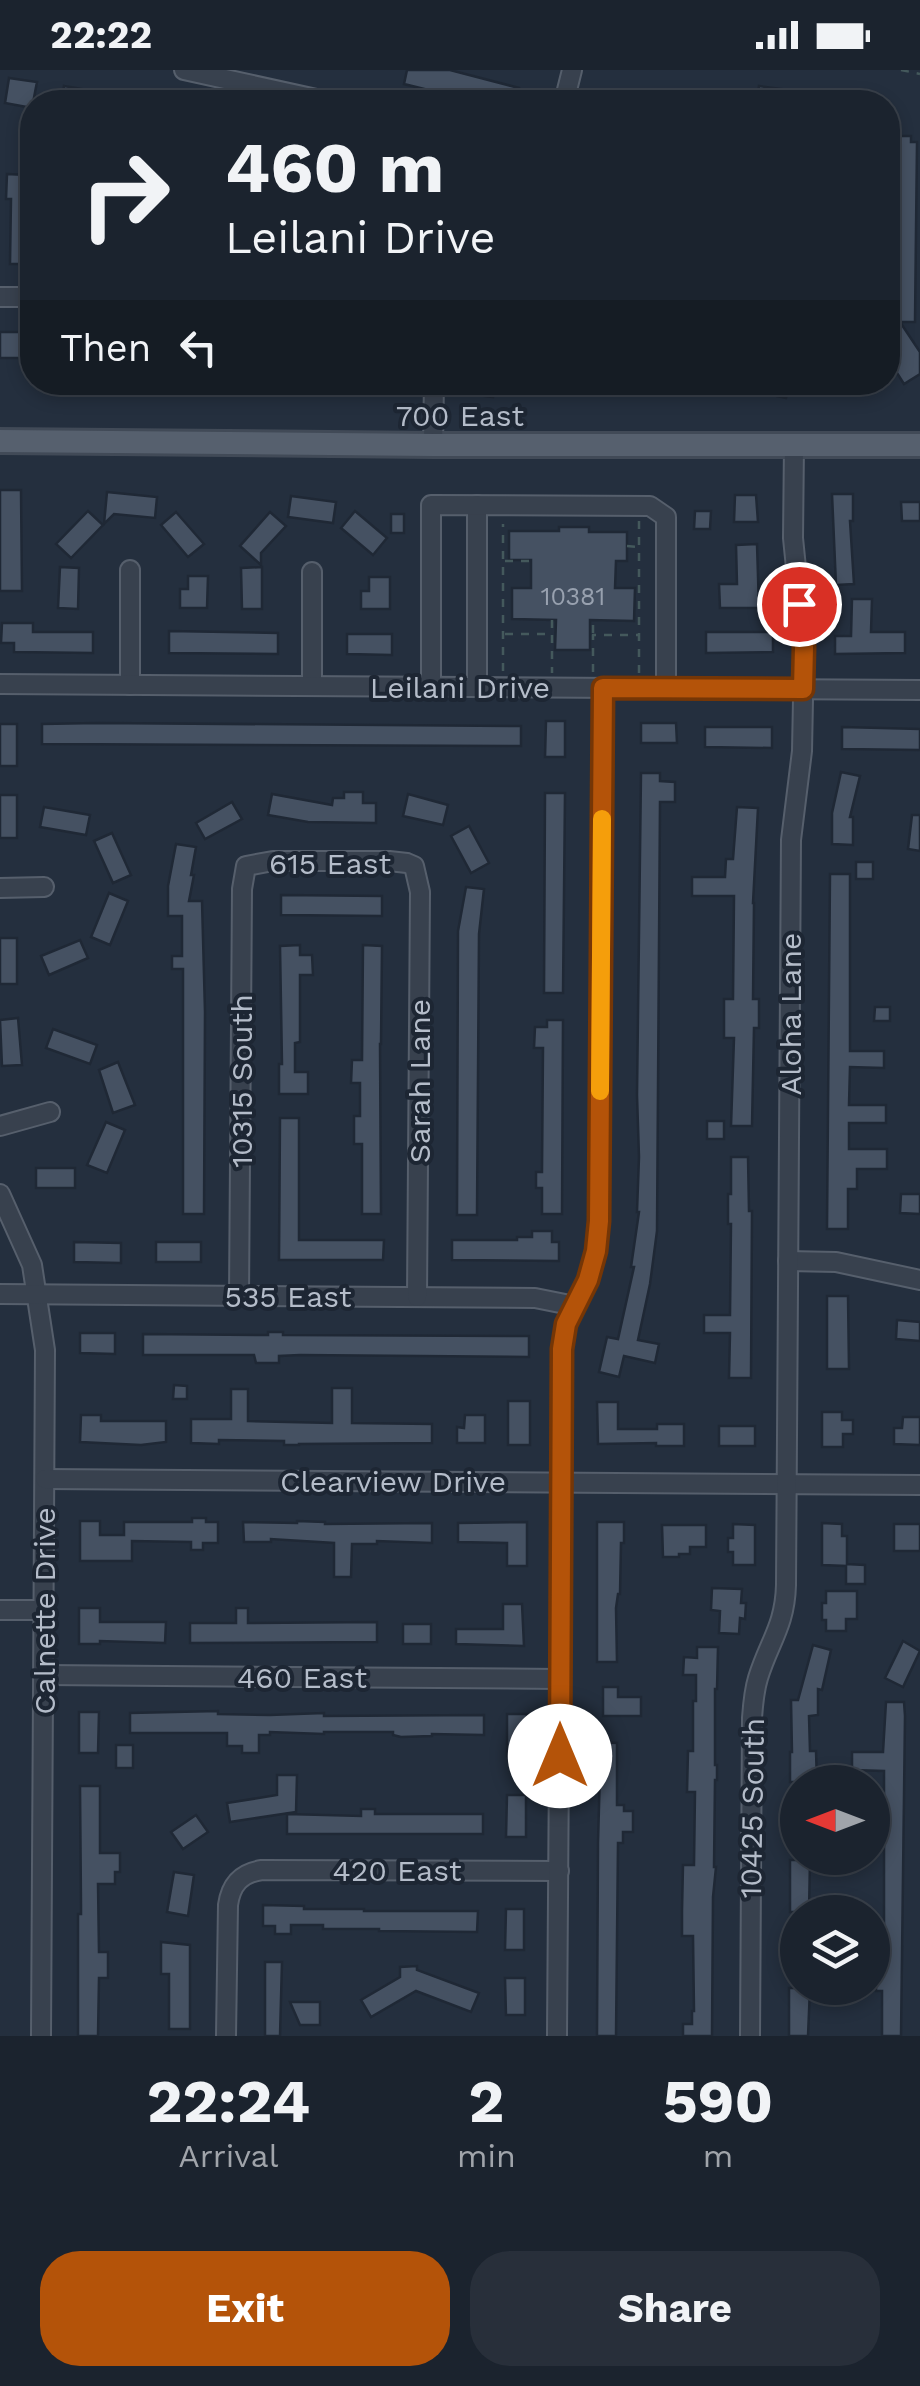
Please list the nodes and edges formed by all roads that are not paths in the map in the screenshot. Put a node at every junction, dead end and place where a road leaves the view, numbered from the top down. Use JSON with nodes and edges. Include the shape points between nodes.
{"nodes":[{"id":1,"x":184,"y":70,"type":"edge"},
{"id":2,"x":275,"y":90,"type":"edge"},
{"id":3,"x":434,"y":395,"type":"edge"},
{"id":4,"x":0,"y":441,"type":"edge"},
{"id":5,"x":433,"y":445,"type":"junction"},
{"id":6,"x":794,"y":445,"type":"junction"},
{"id":7,"x":920,"y":445,"type":"edge"},
{"id":8,"x":477,"y":505,"type":"junction"},
{"id":9,"x":130,"y":570,"type":"dead end"},
{"id":10,"x":312,"y":572,"type":"dead end"},
{"id":11,"x":598,"y":681,"type":"junction"},
{"id":12,"x":0,"y":684,"type":"edge"},
{"id":13,"x":130,"y":685,"type":"junction"},
{"id":14,"x":312,"y":686,"type":"junction"},
{"id":15,"x":431,"y":687,"type":"junction"},
{"id":16,"x":477,"y":687,"type":"junction"},
{"id":17,"x":666,"y":688,"type":"junction"},
{"id":18,"x":803,"y":689,"type":"junction"},
{"id":19,"x":920,"y":690,"type":"edge"},
{"id":20,"x":246,"y":866,"type":"joint"},
{"id":21,"x":414,"y":866,"type":"joint"},
{"id":22,"x":0,"y":888,"type":"edge"},
{"id":23,"x":44,"y":888,"type":"dead end"},
{"id":24,"x":50,"y":1112,"type":"dead end"},
{"id":25,"x":0,"y":1126,"type":"edge"},
{"id":26,"x":0,"y":1194,"type":"edge"},
{"id":27,"x":788,"y":1261,"type":"junction"},
{"id":28,"x":920,"y":1280,"type":"edge"},
{"id":29,"x":0,"y":1294,"type":"edge"},
{"id":30,"x":38,"y":1294,"type":"junction"},
{"id":31,"x":239,"y":1296,"type":"junction"},
{"id":32,"x":417,"y":1297,"type":"junction"},
{"id":33,"x":575,"y":1306,"type":"junction"},
{"id":34,"x":45,"y":1478,"type":"junction"},
{"id":35,"x":562,"y":1482,"type":"junction"},
{"id":36,"x":787,"y":1484,"type":"junction"},
{"id":37,"x":920,"y":1485,"type":"edge"},
{"id":38,"x":786,"y":1585,"type":"joint"},
{"id":39,"x":0,"y":1610,"type":"edge"},
{"id":40,"x":44,"y":1610,"type":"junction"},
{"id":41,"x":44,"y":1675,"type":"junction"},
{"id":42,"x":560,"y":1679,"type":"junction"},
{"id":43,"x":558,"y":1871,"type":"junction"},
{"id":44,"x":41,"y":2036,"type":"edge"},
{"id":45,"x":226,"y":2036,"type":"edge"},
{"id":46,"x":558,"y":2036,"type":"edge"},
{"id":47,"x":750,"y":2036,"type":"edge"}],
"edges":[{"from":1,"to":2,"type":"street"},
{"from":3,"to":5,"type":"street"},
{"from":4,"to":5,"type":"main road","name":"700 East"},
{"from":5,"to":6,"type":"main road","name":"700 East"},
{"from":6,"to":7,"type":"main road","name":"700 East"},
{"from":6,"to":18,"type":"street","name":"Aloha Lane","via":[[792,538]]},
{"from":8,"to":15,"type":"street","via":[[432,505]]},
{"from":8,"to":16,"type":"street"},
{"from":8,"to":17,"type":"street","via":[[650,506],[666,517]]},
{"from":9,"to":13,"type":"street"},
{"from":10,"to":14,"type":"street"},
{"from":11,"to":16,"type":"street","name":"Leilani Drive"},
{"from":11,"to":17,"type":"street","name":"Leilani Drive"},
{"from":11,"to":33,"type":"street","via":[[599,1221],[588,1280]]},
{"from":12,"to":13,"type":"street","name":"Leilani Drive"},
{"from":13,"to":14,"type":"street","name":"Leilani Drive"},
{"from":14,"to":15,"type":"street","name":"Leilani Drive"},
{"from":15,"to":16,"type":"street","name":"Leilani Drive"},
{"from":17,"to":18,"type":"street","name":"Leilani Drive"},
{"from":18,"to":19,"type":"street","name":"Leilani Drive"},
{"from":18,"to":27,"type":"street","name":"Aloha Lane","via":[[791,840]]},
{"from":20,"to":21,"type":"street","name":"615 East"},
{"from":20,"to":31,"type":"street","name":"10315 South"},
{"from":21,"to":32,"type":"street","name":"Sarah Lane","via":[[420,892]]},
{"from":22,"to":23,"type":"street"},
{"from":24,"to":25,"type":"street"},
{"from":26,"to":30,"type":"street","name":"Calnette Drive"},
{"from":27,"to":28,"type":"street","via":[[836,1262]]},
{"from":27,"to":36,"type":"street","name":"Aloha Lane"},
{"from":29,"to":30,"type":"street","name":"535 East"},
{"from":30,"to":31,"type":"street","name":"535 East"},
{"from":30,"to":34,"type":"street","name":"Calnette Drive"},
{"from":31,"to":32,"type":"street","name":"535 East"},
{"from":32,"to":33,"type":"street","name":"535 East","via":[[535,1298]]},
{"from":33,"to":35,"type":"street","via":[[562,1349]]},
{"from":34,"to":35,"type":"street","name":"Clearview Drive"},
{"from":34,"to":40,"type":"street","name":"Calnette Drive"},
{"from":35,"to":36,"type":"street","name":"Clearview Drive"},
{"from":35,"to":42,"type":"street"},
{"from":36,"to":37,"type":"street","name":"Clearview Drive"},
{"from":36,"to":38,"type":"street","name":"Aloha Lane"},
{"from":38,"to":47,"type":"street","name":"10425 South","via":[[752,1718]]},
{"from":39,"to":40,"type":"street"},
{"from":40,"to":41,"type":"street","name":"Calnette Drive"},
{"from":41,"to":42,"type":"street","name":"460 East"},
{"from":41,"to":44,"type":"street","name":"Calnette Drive"},
{"from":42,"to":43,"type":"street"},
{"from":43,"to":45,"type":"street","name":"420 East","via":[[254,1871],[238,1879],[228,1905]]},
{"from":43,"to":46,"type":"street"}]}
